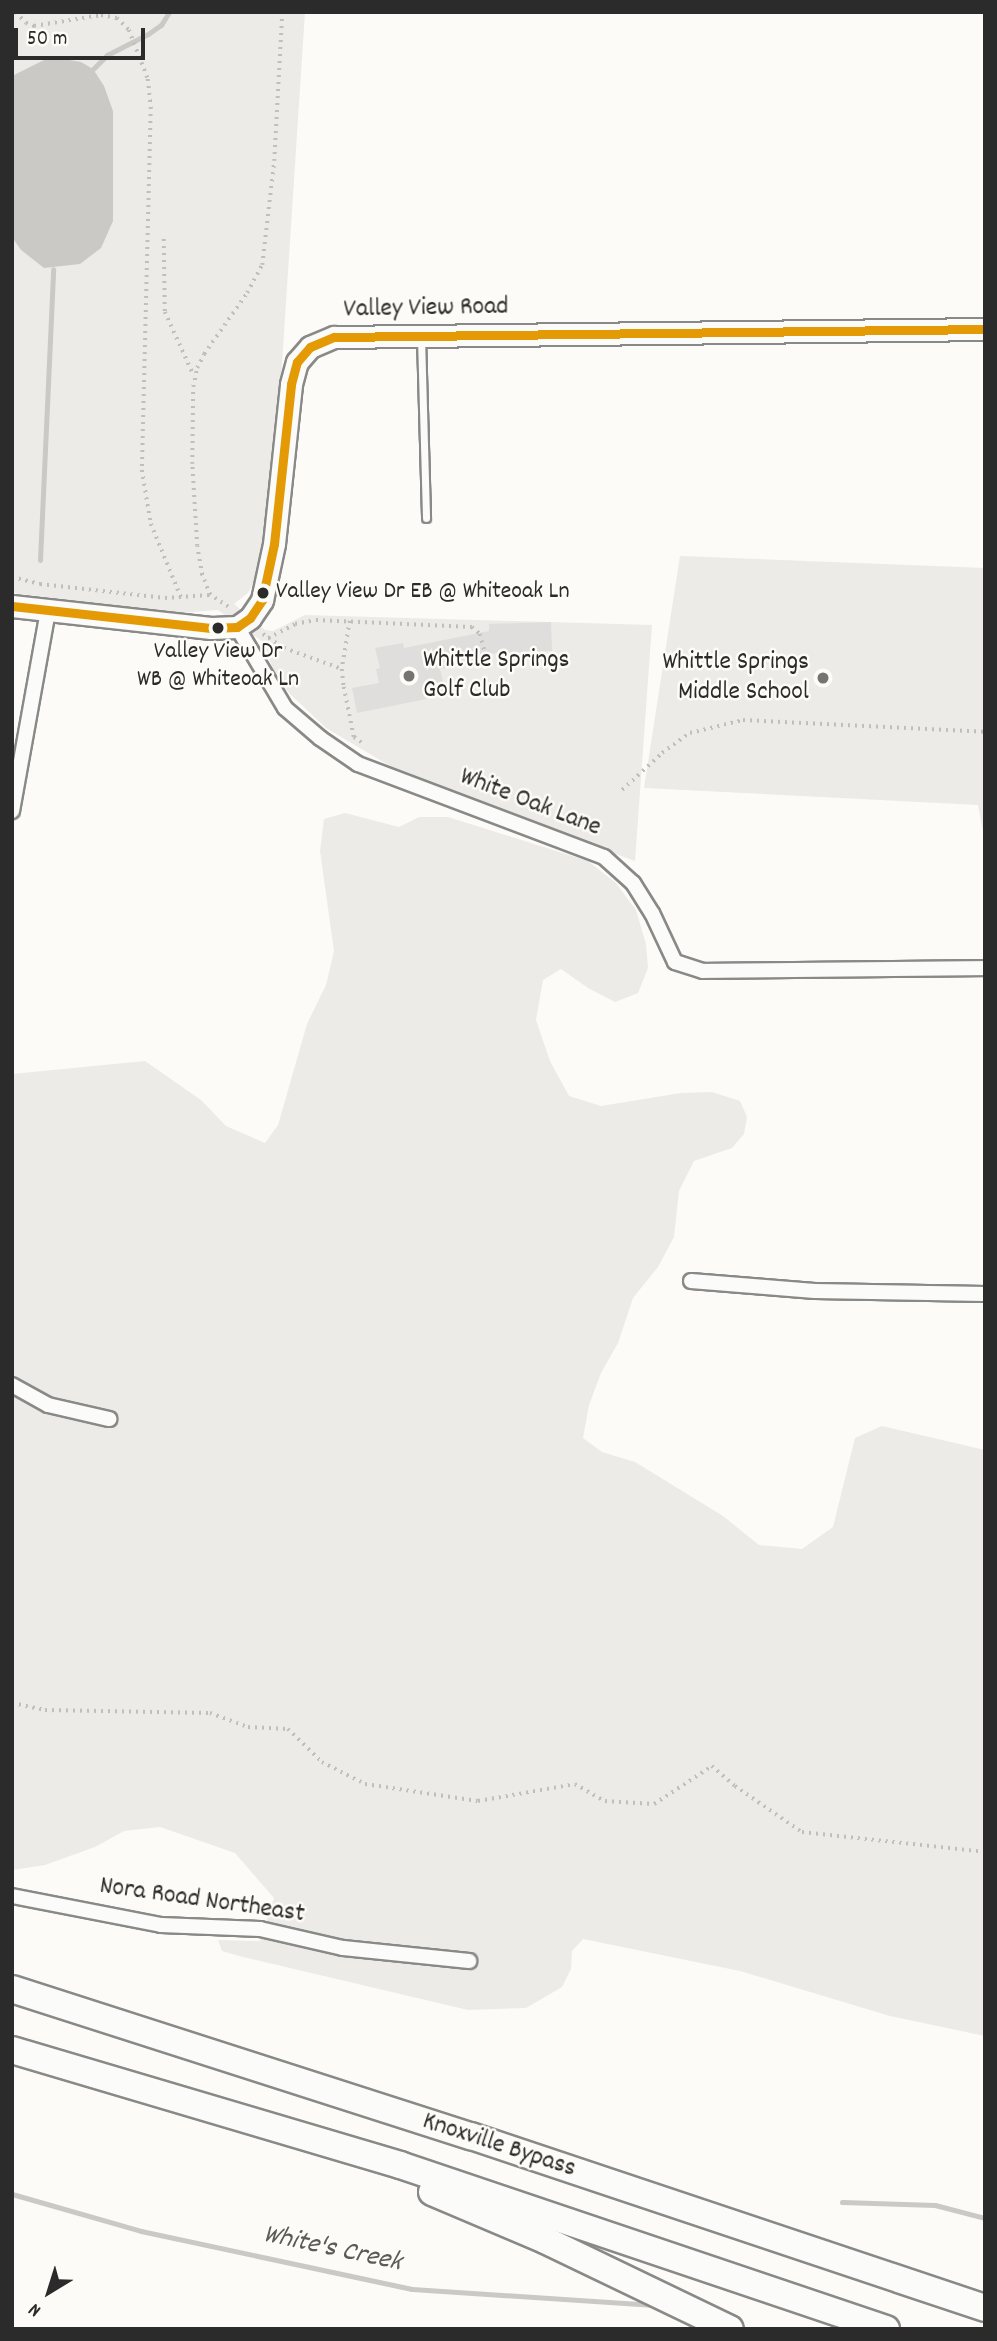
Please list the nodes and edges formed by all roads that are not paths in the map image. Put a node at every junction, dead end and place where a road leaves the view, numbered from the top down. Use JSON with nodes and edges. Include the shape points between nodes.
{"nodes":[{"id":1,"x":985,"y":329,"type":"edge"},
{"id":2,"x":421,"y":336,"type":"junction"},
{"id":3,"x":426,"y":518,"type":"dead end"},
{"id":4,"x":12,"y":606,"type":"edge"},
{"id":5,"x":48,"y":610,"type":"junction"},
{"id":6,"x":237,"y":627,"type":"junction"},
{"id":7,"x":12,"y":811,"type":"edge"},
{"id":8,"x":985,"y":968,"type":"edge"},
{"id":9,"x":691,"y":1281,"type":"dead end"},
{"id":10,"x":985,"y":1294,"type":"edge"},
{"id":11,"x":12,"y":1385,"type":"edge"},
{"id":12,"x":109,"y":1419,"type":"dead end"},
{"id":13,"x":12,"y":1896,"type":"edge"},
{"id":14,"x":469,"y":1961,"type":"dead end"},
{"id":15,"x":12,"y":1989,"type":"edge"},
{"id":16,"x":12,"y":2050,"type":"edge"},
{"id":17,"x":144,"y":2088,"type":"junction"},
{"id":18,"x":985,"y":2308,"type":"edge"},
{"id":19,"x":730,"y":2329,"type":"edge"},
{"id":20,"x":886,"y":2329,"type":"edge"}],
"edges":[{"from":1,"to":2,"type":"street","name":"Valley View Road"},
{"from":2,"to":3,"type":"lane"},
{"from":2,"to":6,"type":"street","name":"Valley View Road","via":[[334,337],[310,347],[297,362],[275,544],[262,600]]},
{"from":4,"to":5,"type":"street"},
{"from":5,"to":6,"type":"street"},
{"from":5,"to":7,"type":"street"},
{"from":6,"to":8,"type":"street","name":"White Oak Lane","via":[[285,708],[358,764],[604,857],[633,883],[675,962],[703,971]]},
{"from":9,"to":10,"type":"street","via":[[815,1290]]},
{"from":11,"to":12,"type":"street","via":[[48,1405]]},
{"from":13,"to":14,"type":"street","name":"Nora Road Northeast","via":[[161,1925],[260,1929],[343,1948]]},
{"from":15,"to":18,"type":"highway","name":"Knoxville Bypass","via":[[484,2140]]},
{"from":16,"to":17,"type":"highway","name":"Knoxville Bypass"},
{"from":17,"to":19,"type":"highway","via":[[430,2191],[545,2240]]},
{"from":17,"to":20,"type":"highway","name":"Knoxville Bypass","via":[[400,2165]]}]}
